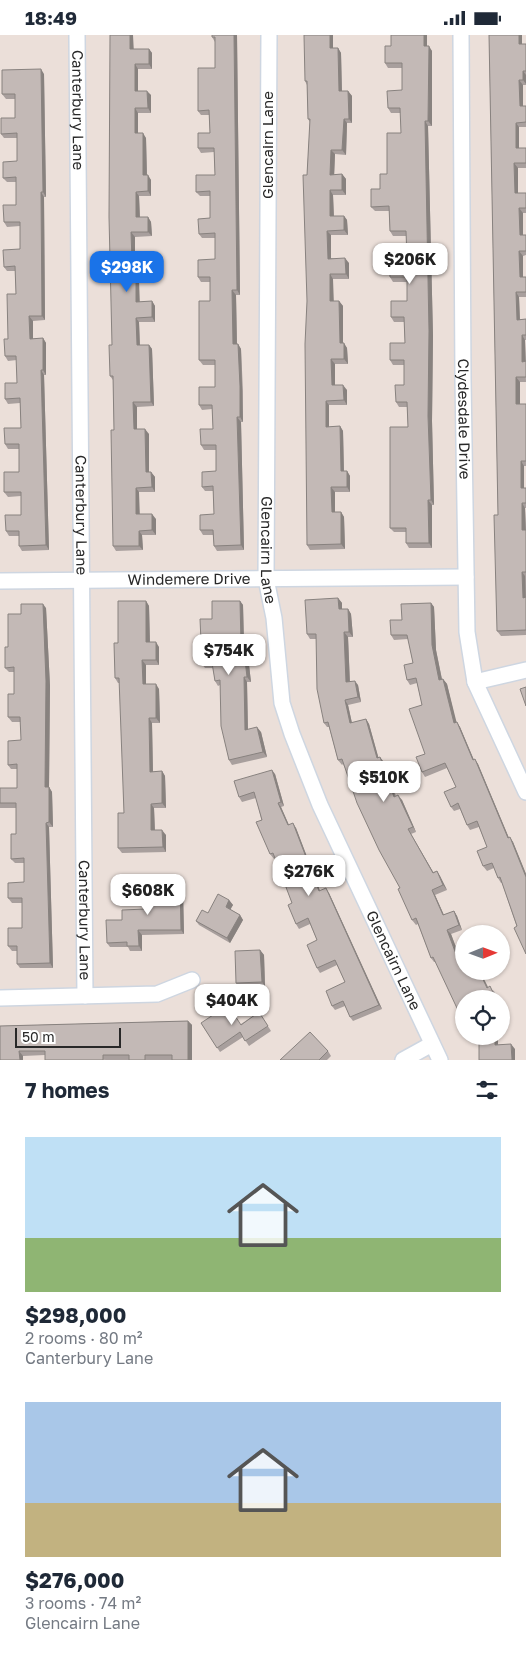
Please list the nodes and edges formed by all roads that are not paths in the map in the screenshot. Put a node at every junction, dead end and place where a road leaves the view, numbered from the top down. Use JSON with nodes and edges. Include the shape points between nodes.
{"nodes":[{"id":1,"x":77,"y":35,"type":"edge"},
{"id":2,"x":268,"y":35,"type":"edge"},
{"id":3,"x":461,"y":35,"type":"edge"},
{"id":4,"x":466,"y":577,"type":"junction"},
{"id":5,"x":266,"y":579,"type":"junction"},
{"id":6,"x":0,"y":581,"type":"edge"},
{"id":7,"x":81,"y":581,"type":"junction"},
{"id":8,"x":526,"y":670,"type":"edge"},
{"id":9,"x":475,"y":682,"type":"junction"},
{"id":10,"x":526,"y":792,"type":"edge"},
{"id":11,"x":192,"y":980,"type":"dead end"},
{"id":12,"x":85,"y":996,"type":"junction"},
{"id":13,"x":0,"y":998,"type":"edge"},
{"id":14,"x":432,"y":1044,"type":"junction"},
{"id":15,"x":403,"y":1060,"type":"edge"},
{"id":16,"x":440,"y":1060,"type":"edge"}],
"edges":[{"from":1,"to":7,"type":"street","name":"Canterbury Lane"},
{"from":2,"to":5,"type":"street","name":"Glencairn Lane"},
{"from":3,"to":4,"type":"street","name":"Clydesdale Drive"},
{"from":4,"to":5,"type":"street","name":"Windemere Drive"},
{"from":4,"to":9,"type":"street","name":"Clydesdale Drive","via":[[468,632]]},
{"from":5,"to":7,"type":"street","name":"Windemere Drive"},
{"from":5,"to":14,"type":"street","name":"Glencairn Lane","via":[[274,618],[282,703],[292,735],[320,805]]},
{"from":6,"to":7,"type":"street","name":"Windemere Drive"},
{"from":7,"to":12,"type":"street","name":"Canterbury Lane"},
{"from":8,"to":9,"type":"street"},
{"from":9,"to":10,"type":"street","name":"Clydesdale Drive"},
{"from":11,"to":12,"type":"street","via":[[156,994]]},
{"from":12,"to":13,"type":"street"},
{"from":14,"to":15,"type":"street"},
{"from":14,"to":16,"type":"street","name":"Glencairn Lane"}]}
